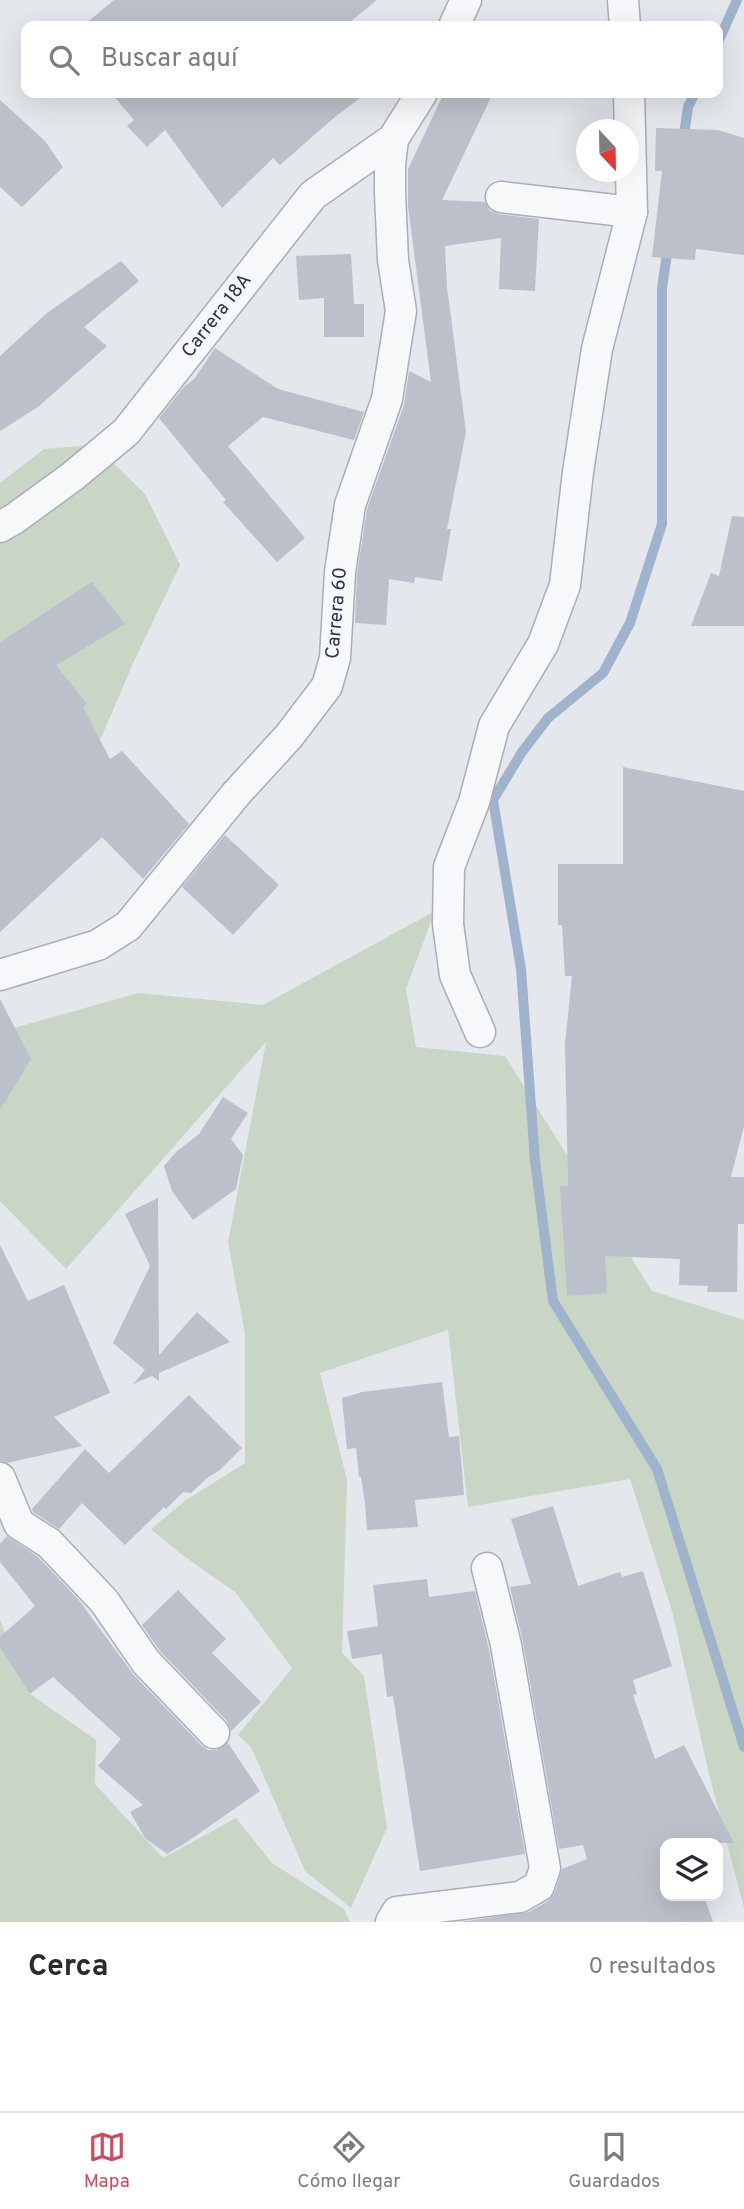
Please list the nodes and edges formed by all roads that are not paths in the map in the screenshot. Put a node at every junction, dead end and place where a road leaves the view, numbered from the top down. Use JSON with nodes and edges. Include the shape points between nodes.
{"nodes":[{"id":1,"x":466,"y":0,"type":"edge"},
{"id":2,"x":623,"y":0,"type":"edge"},
{"id":3,"x":456,"y":21,"type":"edge"},
{"id":4,"x":625,"y":21,"type":"edge"},
{"id":5,"x":419,"y":98,"type":"edge"},
{"id":6,"x":629,"y":98,"type":"edge"},
{"id":7,"x":393,"y":139,"type":"junction"},
{"id":8,"x":500,"y":197,"type":"dead end"},
{"id":9,"x":632,"y":212,"type":"junction"},
{"id":10,"x":0,"y":527,"type":"edge"},
{"id":11,"x":0,"y":975,"type":"edge"},
{"id":12,"x":480,"y":1032,"type":"dead end"},
{"id":13,"x":0,"y":1478,"type":"edge"},
{"id":14,"x":487,"y":1568,"type":"dead end"},
{"id":15,"x":214,"y":1733,"type":"dead end"},
{"id":16,"x":391,"y":1922,"type":"edge"}],
"edges":[{"from":1,"to":3,"type":"street"},
{"from":2,"to":4,"type":"street"},
{"from":5,"to":7,"type":"street","name":"Carrera 18A"},
{"from":6,"to":9,"type":"street"},
{"from":7,"to":10,"type":"street","name":"Carrera 18A","via":[[313,195],[126,432]]},
{"from":7,"to":11,"type":"street","name":"Carrera 60","via":[[393,260],[401,311],[387,399],[350,505],[335,658],[327,686],[128,926],[98,945]]},
{"from":8,"to":9,"type":"street"},
{"from":9,"to":12,"type":"street","via":[[597,349],[565,585],[543,644],[494,726],[474,802],[449,867],[448,924],[455,975]]},
{"from":13,"to":15,"type":"street","via":[[19,1524],[50,1543],[104,1601],[146,1662]]},
{"from":14,"to":16,"type":"street","via":[[506,1645],[545,1868],[539,1886],[520,1897],[397,1912]]}]}
